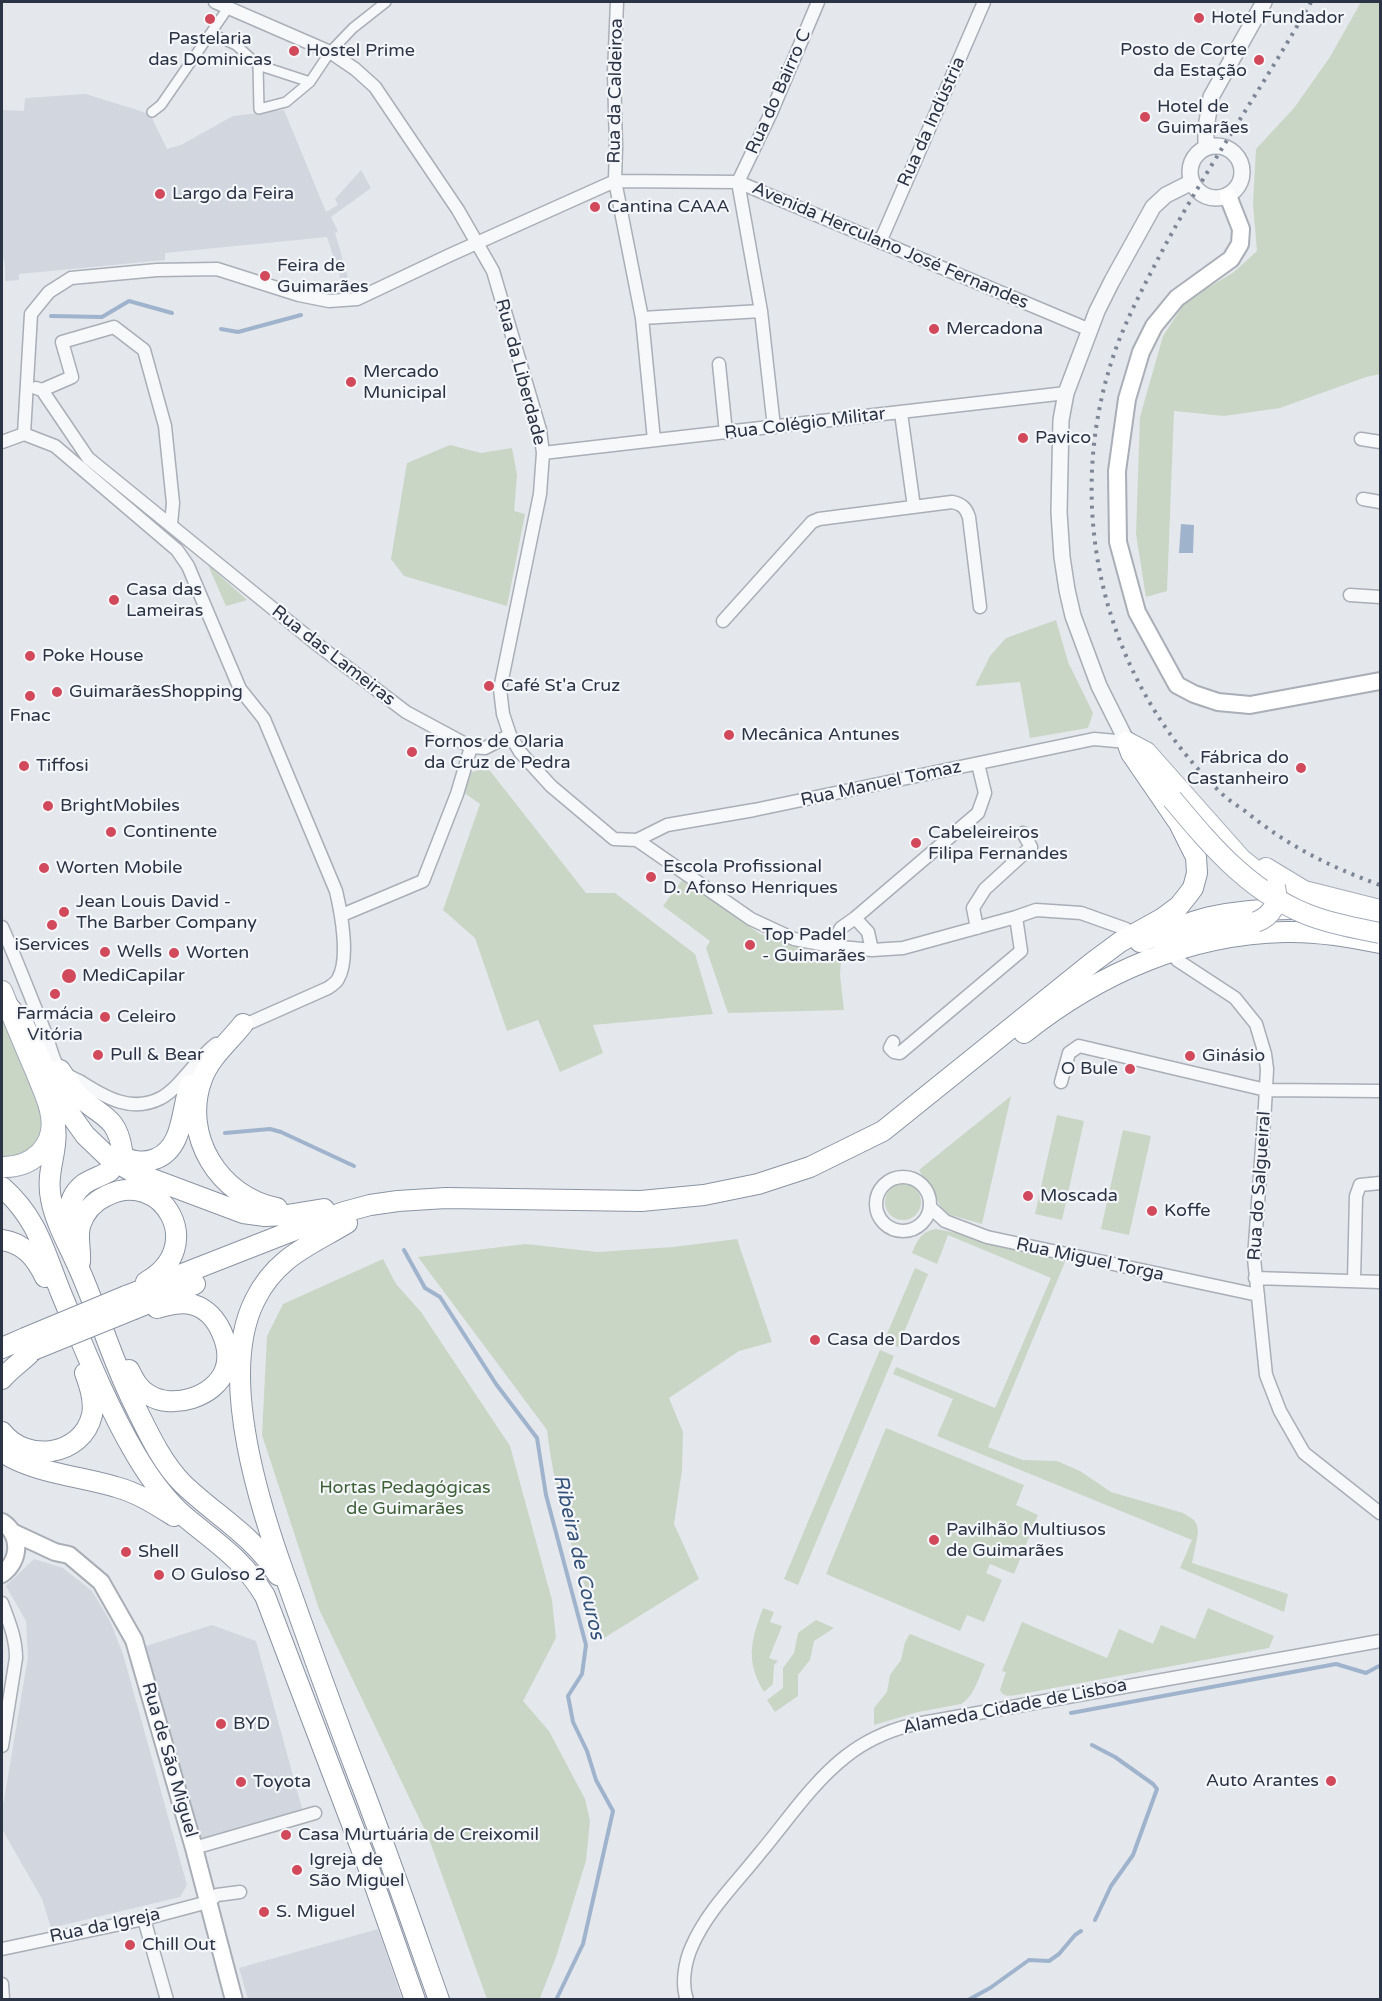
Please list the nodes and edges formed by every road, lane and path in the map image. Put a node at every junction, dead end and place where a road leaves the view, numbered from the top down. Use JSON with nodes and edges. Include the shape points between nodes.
{"nodes":[{"id":1,"x":215,"y":2,"type":"edge"},
{"id":2,"x":386,"y":2,"type":"edge"},
{"id":3,"x":617,"y":2,"type":"edge"},
{"id":4,"x":818,"y":2,"type":"edge"},
{"id":5,"x":984,"y":2,"type":"edge"},
{"id":6,"x":1264,"y":2,"type":"edge"},
{"id":7,"x":228,"y":8,"type":"junction"},
{"id":8,"x":212,"y":34,"type":"junction"},
{"id":9,"x":330,"y":52,"type":"junction"},
{"id":10,"x":258,"y":65,"type":"junction"},
{"id":11,"x":310,"y":82,"type":"junction"},
{"id":12,"x":152,"y":112,"type":"dead end"},
{"id":13,"x":1206,"y":148,"type":"junction"},
{"id":14,"x":615,"y":181,"type":"junction"},
{"id":15,"x":738,"y":182,"type":"junction"},
{"id":16,"x":1192,"y":182,"type":"junction"},
{"id":17,"x":1228,"y":196,"type":"junction"},
{"id":18,"x":880,"y":242,"type":"junction"},
{"id":19,"x":477,"y":243,"type":"junction"},
{"id":20,"x":761,"y":311,"type":"junction"},
{"id":21,"x":642,"y":318,"type":"junction"},
{"id":22,"x":1090,"y":330,"type":"junction"},
{"id":23,"x":719,"y":364,"type":"dead end"},
{"id":24,"x":27,"y":384,"type":"junction"},
{"id":25,"x":42,"y":390,"type":"junction"},
{"id":26,"x":1066,"y":393,"type":"junction"},
{"id":27,"x":902,"y":412,"type":"junction"},
{"id":28,"x":774,"y":427,"type":"junction"},
{"id":29,"x":726,"y":433,"type":"junction"},
{"id":30,"x":24,"y":434,"type":"junction"},
{"id":31,"x":1361,"y":439,"type":"dead end"},
{"id":32,"x":654,"y":440,"type":"junction"},
{"id":33,"x":2,"y":442,"type":"edge"},
{"id":34,"x":1380,"y":442,"type":"edge"},
{"id":35,"x":543,"y":453,"type":"junction"},
{"id":36,"x":1363,"y":499,"type":"dead end"},
{"id":37,"x":1380,"y":502,"type":"edge"},
{"id":38,"x":914,"y":507,"type":"junction"},
{"id":39,"x":171,"y":524,"type":"junction"},
{"id":40,"x":1350,"y":595,"type":"dead end"},
{"id":41,"x":1380,"y":597,"type":"edge"},
{"id":42,"x":980,"y":607,"type":"dead end"},
{"id":43,"x":723,"y":621,"type":"dead end"},
{"id":44,"x":1380,"y":681,"type":"edge"},
{"id":45,"x":510,"y":735,"type":"junction"},
{"id":46,"x":1127,"y":742,"type":"junction"},
{"id":47,"x":471,"y":747,"type":"junction"},
{"id":48,"x":978,"y":764,"type":"junction"},
{"id":49,"x":1023,"y":833,"type":"dead end"},
{"id":50,"x":637,"y":840,"type":"junction"},
{"id":51,"x":1226,"y":843,"type":"junction"},
{"id":52,"x":1380,"y":910,"type":"edge"},
{"id":53,"x":342,"y":915,"type":"junction"},
{"id":54,"x":1016,"y":917,"type":"junction"},
{"id":55,"x":855,"y":918,"type":"junction"},
{"id":56,"x":1380,"y":920,"type":"edge"},
{"id":57,"x":2,"y":927,"type":"edge"},
{"id":58,"x":977,"y":928,"type":"junction"},
{"id":59,"x":1126,"y":929,"type":"dead end"},
{"id":60,"x":1380,"y":933,"type":"edge"},
{"id":61,"x":1380,"y":944,"type":"edge"},
{"id":62,"x":831,"y":946,"type":"junction"},
{"id":63,"x":872,"y":950,"type":"junction"},
{"id":64,"x":1177,"y":960,"type":"dead end"},
{"id":65,"x":1093,"y":962,"type":"junction"},
{"id":66,"x":1112,"y":977,"type":"junction"},
{"id":67,"x":4,"y":998,"type":"edge"},
{"id":68,"x":243,"y":1024,"type":"junction"},
{"id":69,"x":893,"y":1042,"type":"dead end"},
{"id":70,"x":212,"y":1047,"type":"junction"},
{"id":71,"x":60,"y":1070,"type":"junction"},
{"id":72,"x":1061,"y":1082,"type":"dead end"},
{"id":73,"x":1266,"y":1090,"type":"junction"},
{"id":74,"x":1380,"y":1091,"type":"edge"},
{"id":75,"x":49,"y":1105,"type":"junction"},
{"id":76,"x":77,"y":1124,"type":"junction"},
{"id":77,"x":122,"y":1150,"type":"dead end"},
{"id":78,"x":2,"y":1167,"type":"edge"},
{"id":79,"x":110,"y":1171,"type":"dead end"},
{"id":80,"x":1380,"y":1183,"type":"edge"},
{"id":81,"x":2,"y":1187,"type":"edge"},
{"id":82,"x":930,"y":1208,"type":"junction"},
{"id":83,"x":321,"y":1209,"type":"junction"},
{"id":84,"x":345,"y":1217,"type":"junction"},
{"id":85,"x":945,"y":1221,"type":"junction"},
{"id":86,"x":922,"y":1224,"type":"junction"},
{"id":87,"x":2,"y":1240,"type":"edge"},
{"id":88,"x":77,"y":1243,"type":"junction"},
{"id":89,"x":80,"y":1271,"type":"junction"},
{"id":90,"x":1255,"y":1278,"type":"junction"},
{"id":91,"x":1354,"y":1281,"type":"junction"},
{"id":92,"x":1380,"y":1282,"type":"edge"},
{"id":93,"x":61,"y":1293,"type":"junction"},
{"id":94,"x":1258,"y":1295,"type":"junction"},
{"id":95,"x":130,"y":1302,"type":"junction"},
{"id":96,"x":2,"y":1336,"type":"edge"},
{"id":97,"x":107,"y":1341,"type":"junction"},
{"id":98,"x":29,"y":1344,"type":"junction"},
{"id":99,"x":2,"y":1348,"type":"edge"},
{"id":100,"x":85,"y":1348,"type":"junction"},
{"id":101,"x":2,"y":1362,"type":"edge"},
{"id":102,"x":2,"y":1379,"type":"edge"},
{"id":103,"x":2,"y":1432,"type":"edge"},
{"id":104,"x":2,"y":1452,"type":"edge"},
{"id":105,"x":1380,"y":1514,"type":"edge"},
{"id":106,"x":7,"y":1527,"type":"edge"},
{"id":107,"x":200,"y":1528,"type":"junction"},
{"id":108,"x":55,"y":1552,"type":"junction"},
{"id":109,"x":15,"y":1559,"type":"junction"},
{"id":110,"x":2,"y":1574,"type":"edge"},
{"id":111,"x":2,"y":1604,"type":"edge"},
{"id":112,"x":304,"y":1632,"type":"junction"},
{"id":113,"x":1380,"y":1641,"type":"edge"},
{"id":114,"x":2,"y":1746,"type":"edge"},
{"id":115,"x":315,"y":1813,"type":"dead end"},
{"id":116,"x":194,"y":1848,"type":"junction"},
{"id":117,"x":240,"y":1892,"type":"dead end"},
{"id":118,"x":208,"y":1902,"type":"junction"},
{"id":119,"x":144,"y":1918,"type":"junction"},
{"id":120,"x":2,"y":1949,"type":"edge"},
{"id":121,"x":2,"y":1984,"type":"edge"},
{"id":122,"x":3,"y":2000,"type":"edge"},
{"id":123,"x":167,"y":2000,"type":"edge"},
{"id":124,"x":234,"y":2000,"type":"edge"},
{"id":125,"x":415,"y":2000,"type":"edge"},
{"id":126,"x":439,"y":2000,"type":"edge"},
{"id":127,"x":687,"y":2000,"type":"edge"}],
"edges":[{"from":1,"to":7,"type":"street","name":"Rua da Liberdade"},
{"from":2,"to":9,"type":"street"},
{"from":3,"to":14,"type":"street","name":"Rua da Caldeiroa"},
{"from":4,"to":15,"type":"street","name":"Rua do Bairro C"},
{"from":5,"to":18,"type":"street","name":"Rua da Indústria"},
{"from":6,"to":13,"type":"street","via":[[1211,97]]},
{"from":7,"to":8,"type":"street"},
{"from":7,"to":9,"type":"street","name":"Rua da Liberdade"},
{"from":8,"to":10,"type":"street","via":[[236,45]]},
{"from":8,"to":12,"type":"street"},
{"from":9,"to":11,"type":"street"},
{"from":9,"to":19,"type":"street","name":"Rua da Liberdade","via":[[375,87]]},
{"from":10,"to":11,"type":"street"},
{"from":10,"to":11,"type":"street","via":[[259,109],[286,102]]},
{"from":13,"to":16,"type":"street","via":[[1192,161]]},
{"from":13,"to":17,"type":"street","via":[[1226,147],[1240,161],[1239,185]]},
{"from":14,"to":15,"type":"street","name":"Avenida Herculano José Fernandes"},
{"from":14,"to":19,"type":"street"},
{"from":14,"to":21,"type":"street","name":"Rua da Caldeiroa"},
{"from":15,"to":18,"type":"street","name":"Avenida Herculano José Fernandes"},
{"from":15,"to":20,"type":"street"},
{"from":16,"to":17,"type":"street","via":[[1209,198]]},
{"from":16,"to":22,"type":"street","via":[[1166,195],[1153,207]]},
{"from":17,"to":44,"type":"main road","via":[[1241,229],[1240,244],[1231,259],[1177,298],[1154,326],[1141,352],[1127,399],[1117,471],[1118,542],[1137,612],[1177,685],[1218,702],[1250,705]]},
{"from":18,"to":22,"type":"street","name":"Avenida Herculano José Fernandes"},
{"from":19,"to":24,"type":"street","via":[[357,299],[328,302],[217,269],[71,278],[49,292],[31,314]]},
{"from":19,"to":35,"type":"street","name":"Rua da Liberdade","via":[[493,271],[540,430]]},
{"from":20,"to":21,"type":"street"},
{"from":20,"to":28,"type":"street"},
{"from":21,"to":32,"type":"street","name":"Rua da Caldeiroa"},
{"from":22,"to":26,"type":"street"},
{"from":23,"to":29,"type":"street"},
{"from":24,"to":25,"type":"street"},
{"from":24,"to":30,"type":"street"},
{"from":25,"to":39,"type":"street","name":"Rua das Lameiras","via":[[88,458]]},
{"from":25,"to":39,"type":"street","via":[[72,377],[62,342],[114,327],[144,350],[165,426],[173,503]]},
{"from":26,"to":27,"type":"street","name":"Rua Colégio Militar"},
{"from":26,"to":46,"type":"street","via":[[1059,441],[1059,503],[1067,590],[1099,686]]},
{"from":27,"to":28,"type":"street","name":"Rua Colégio Militar"},
{"from":27,"to":38,"type":"street"},
{"from":28,"to":29,"type":"street","name":"Rua Colégio Militar"},
{"from":29,"to":32,"type":"street","name":"Rua Colégio Militar"},
{"from":30,"to":33,"type":"street"},
{"from":30,"to":53,"type":"street","via":[[55,446],[177,550],[188,566],[240,689],[264,719],[336,891]]},
{"from":31,"to":34,"type":"street"},
{"from":32,"to":35,"type":"street","name":"Rua Colégio Militar"},
{"from":35,"to":45,"type":"street","name":"Rua da Liberdade","via":[[540,494],[500,689]]},
{"from":36,"to":37,"type":"street"},
{"from":38,"to":42,"type":"street","via":[[952,502],[967,510]]},
{"from":38,"to":43,"type":"street","via":[[812,522]]},
{"from":39,"to":47,"type":"street","name":"Rua das Lameiras","via":[[296,628],[406,712]]},
{"from":40,"to":41,"type":"street"},
{"from":45,"to":47,"type":"street","via":[[485,748]]},
{"from":45,"to":50,"type":"street","name":"Rua da Liberdade","via":[[551,786],[596,825],[614,839]]},
{"from":46,"to":48,"type":"street","name":"Rua Manuel Tomaz","via":[[1094,739]]},
{"from":46,"to":51,"type":"main road","via":[[1146,752]]},
{"from":46,"to":60,"type":"main road","bridge":true,"via":[[1210,844],[1249,881],[1270,896],[1315,917]]},
{"from":46,"to":65,"type":"main road","via":[[1188,840],[1196,857],[1197,873],[1193,888],[1179,906]]},
{"from":47,"to":53,"type":"street","via":[[423,881]]},
{"from":48,"to":50,"type":"street","name":"Rua Manuel Tomaz","via":[[667,825]]},
{"from":48,"to":55,"type":"street","via":[[985,793],[978,813]]},
{"from":49,"to":58,"type":"street","via":[[1031,847],[985,889],[973,908]]},
{"from":50,"to":62,"type":"street","via":[[751,919],[794,939]]},
{"from":51,"to":52,"type":"main road","via":[[1304,891]]},
{"from":51,"to":66,"type":"main road","bridge":true,"via":[[1275,886],[1274,909],[1256,922],[1173,941],[1121,965]]},
{"from":53,"to":68,"type":"street","via":[[339,978],[316,994]]},
{"from":54,"to":58,"type":"street"},
{"from":54,"to":59,"type":"street","via":[[1036,910],[1081,913]]},
{"from":54,"to":69,"type":"street","via":[[1021,951],[900,1053],[890,1048]]},
{"from":55,"to":62,"type":"street","via":[[841,928]]},
{"from":55,"to":63,"type":"street","via":[[868,932]]},
{"from":56,"to":65,"type":"main road","via":[[1309,909],[1209,918]]},
{"from":57,"to":71,"type":"street"},
{"from":58,"to":63,"type":"street","via":[[903,948]]},
{"from":61,"to":66,"type":"main road","via":[[1322,934],[1244,934],[1179,948]]},
{"from":62,"to":63,"type":"street"},
{"from":64,"to":73,"type":"street","name":"Rua do Salgueiral","via":[[1235,998],[1256,1024],[1265,1054]]},
{"from":65,"to":84,"type":"main road","via":[[883,1131],[810,1167],[704,1196],[641,1201],[416,1199],[370,1205]]},
{"from":66,"to":84,"type":"main road","via":[[1033,1025],[890,1140],[815,1179],[761,1196],[706,1208],[641,1214],[417,1212]]},
{"from":67,"to":75,"type":"main road"},
{"from":67,"to":76,"type":"main road","via":[[22,1022],[57,1094]]},
{"from":68,"to":70,"type":"street"},
{"from":68,"to":83,"type":"main road","via":[[216,1055],[202,1079],[197,1122],[205,1153],[219,1175],[252,1201],[284,1209]]},
{"from":70,"to":71,"type":"street","via":[[164,1096],[143,1105],[112,1100]]},
{"from":70,"to":76,"type":"main road","via":[[192,1079],[176,1138],[164,1155],[132,1161]]},
{"from":71,"to":77,"type":"main road","via":[[81,1098],[112,1123]]},
{"from":72,"to":73,"type":"street","via":[[1069,1053],[1079,1046]]},
{"from":73,"to":74,"type":"street"},
{"from":73,"to":90,"type":"street","name":"Rua do Salgueiral"},
{"from":75,"to":78,"type":"main road","via":[[52,1127],[43,1150],[20,1165]]},
{"from":75,"to":89,"type":"main road","via":[[57,1130],[51,1198]]},
{"from":76,"to":83,"type":"main road","via":[[98,1149],[131,1171],[222,1206],[265,1216]]},
{"from":79,"to":88,"type":"main road","via":[[85,1183],[74,1197],[68,1216]]},
{"from":80,"to":91,"type":"street","via":[[1360,1185],[1356,1196]]},
{"from":81,"to":93,"type":"main road","via":[[27,1212]]},
{"from":82,"to":85,"type":"street","name":"Rua Miguel Torga"},
{"from":82,"to":86,"type":"street"},
{"from":82,"to":86,"type":"street","via":[[926,1190],[912,1179],[894,1179],[880,1191],[876,1207],[889,1227],[906,1231]]},
{"from":83,"to":84,"type":"main road"},
{"from":84,"to":95,"type":"main road"},
{"from":84,"to":112,"type":"main road","via":[[273,1272],[255,1300],[244,1331],[242,1398],[253,1470]]},
{"from":85,"to":86,"type":"street"},
{"from":85,"to":94,"type":"street","name":"Rua Miguel Torga","via":[[987,1237]]},
{"from":87,"to":93,"type":"main road","via":[[21,1246],[34,1257],[49,1285]]},
{"from":88,"to":89,"type":"main road","via":[[81,1252]]},
{"from":88,"to":95,"type":"main road","via":[[84,1215],[110,1193],[140,1191],[167,1208],[176,1230],[174,1255]]},
{"from":89,"to":97,"type":"main road"},
{"from":90,"to":91,"type":"street"},
{"from":90,"to":94,"type":"street","name":"Rua do Salgueiral"},
{"from":91,"to":92,"type":"street"},
{"from":93,"to":100,"type":"main road"},
{"from":94,"to":105,"type":"street","name":"Rua do Salgueiral","via":[[1266,1375],[1280,1410],[1304,1452]]},
{"from":95,"to":97,"type":"main road","via":[[147,1310],[192,1304],[208,1314],[226,1347],[225,1371],[210,1389],[191,1399],[157,1399],[142,1390],[119,1350]]},
{"from":95,"to":98,"type":"main road","bridge":true},
{"from":96,"to":98,"type":"main road","via":[[14,1334]]},
{"from":97,"to":112,"type":"main road","via":[[134,1404],[167,1464],[194,1494],[267,1559],[284,1585]]},
{"from":98,"to":99,"type":"main road"},
{"from":98,"to":101,"type":"main road"},
{"from":98,"to":102,"type":"main road","via":[[21,1363]]},
{"from":100,"to":103,"type":"main road","via":[[80,1361],[93,1404],[90,1420],[78,1437],[54,1451],[34,1452],[14,1444]]},
{"from":100,"to":107,"type":"main road","via":[[137,1456],[171,1503]]},
{"from":104,"to":107,"type":"main road","via":[[22,1463],[132,1492],[185,1524]]},
{"from":106,"to":108,"type":"main road","name":"Rua de São Miguel"},
{"from":106,"to":109,"type":"main road","via":[[17,1549]]},
{"from":107,"to":125,"type":"main road","via":[[245,1567],[265,1596]]},
{"from":108,"to":109,"type":"main road","via":[[35,1552]]},
{"from":108,"to":116,"type":"main road","name":"Rua de São Miguel","via":[[69,1555],[101,1582],[134,1640]]},
{"from":109,"to":110,"type":"main road"},
{"from":111,"to":114,"type":"street","via":[[13,1633],[16,1658]]},
{"from":112,"to":126,"type":"main road"},
{"from":113,"to":127,"type":"street","name":"Alameda Cidade de Lisboa","via":[[911,1725],[860,1746],[802,1802],[705,1921],[691,1947],[685,1970]]},
{"from":115,"to":116,"type":"street"},
{"from":116,"to":118,"type":"main road","name":"Rua de São Miguel"},
{"from":117,"to":118,"type":"street","name":"Rua da Igreja","via":[[217,1895]]},
{"from":118,"to":119,"type":"street","name":"Rua da Igreja"},
{"from":118,"to":124,"type":"main road","name":"Rua de São Miguel"},
{"from":119,"to":120,"type":"street","name":"Rua da Igreja"},
{"from":119,"to":123,"type":"street"},
{"from":121,"to":122,"type":"street"}]}
